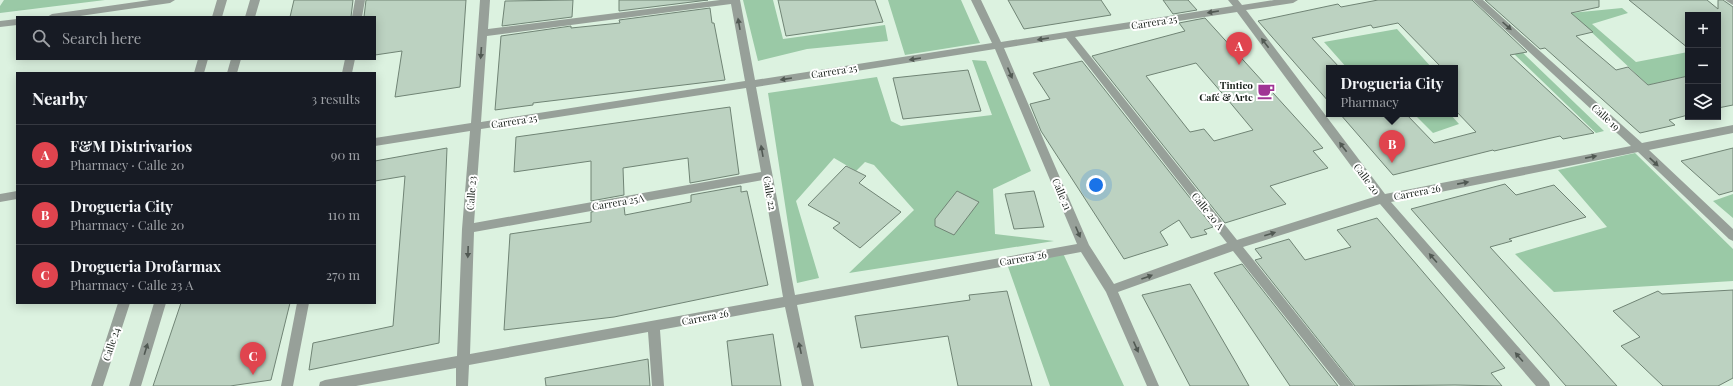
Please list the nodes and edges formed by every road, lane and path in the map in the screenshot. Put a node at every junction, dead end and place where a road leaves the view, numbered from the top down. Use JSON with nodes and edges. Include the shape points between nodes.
{"nodes":[{"id":1,"x":170,"y":0,"type":"edge"},
{"id":2,"x":222,"y":0,"type":"edge"},
{"id":3,"x":255,"y":0,"type":"edge"},
{"id":4,"x":360,"y":0,"type":"edge"},
{"id":5,"x":485,"y":0,"type":"edge"},
{"id":6,"x":735,"y":0,"type":"edge"},
{"id":7,"x":976,"y":0,"type":"edge"},
{"id":8,"x":1293,"y":0,"type":"edge"},
{"id":9,"x":1478,"y":0,"type":"edge"},
{"id":10,"x":1730,"y":0,"type":"edge"},
{"id":11,"x":1733,"y":2,"type":"edge"},
{"id":12,"x":1236,"y":4,"type":"edge"},
{"id":13,"x":59,"y":16,"type":"edge"},
{"id":14,"x":217,"y":16,"type":"edge"},
{"id":15,"x":250,"y":16,"type":"edge"},
{"id":16,"x":357,"y":16,"type":"edge"},
{"id":17,"x":16,"y":22,"type":"edge"},
{"id":18,"x":0,"y":24,"type":"edge"},
{"id":19,"x":483,"y":33,"type":"junction"},
{"id":20,"x":1069,"y":35,"type":"junction"},
{"id":21,"x":998,"y":46,"type":"junction"},
{"id":22,"x":203,"y":60,"type":"edge"},
{"id":23,"x":236,"y":60,"type":"edge"},
{"id":24,"x":350,"y":60,"type":"edge"},
{"id":25,"x":199,"y":72,"type":"edge"},
{"id":26,"x":232,"y":72,"type":"edge"},
{"id":27,"x":347,"y":72,"type":"edge"},
{"id":28,"x":750,"y":84,"type":"junction"},
{"id":29,"x":476,"y":126,"type":"junction"},
{"id":30,"x":1733,"y":129,"type":"edge"},
{"id":31,"x":376,"y":142,"type":"edge"},
{"id":32,"x":1639,"y":147,"type":"junction"},
{"id":33,"x":767,"y":175,"type":"junction"},
{"id":34,"x":16,"y":195,"type":"edge"},
{"id":35,"x":0,"y":198,"type":"edge"},
{"id":36,"x":1382,"y":199,"type":"junction"},
{"id":37,"x":468,"y":229,"type":"junction"},
{"id":38,"x":1733,"y":236,"type":"edge"},
{"id":39,"x":1236,"y":245,"type":"junction"},
{"id":40,"x":1084,"y":247,"type":"junction"},
{"id":41,"x":1111,"y":290,"type":"junction"},
{"id":42,"x":790,"y":300,"type":"junction"},
{"id":43,"x":124,"y":304,"type":"edge"},
{"id":44,"x":160,"y":304,"type":"edge"},
{"id":45,"x":303,"y":304,"type":"edge"},
{"id":46,"x":654,"y":327,"type":"junction"},
{"id":47,"x":463,"y":360,"type":"junction"},
{"id":48,"x":97,"y":386,"type":"edge"},
{"id":49,"x":135,"y":386,"type":"edge"},
{"id":50,"x":287,"y":386,"type":"edge"},
{"id":51,"x":325,"y":386,"type":"edge"},
{"id":52,"x":462,"y":386,"type":"edge"},
{"id":53,"x":658,"y":386,"type":"edge"},
{"id":54,"x":808,"y":386,"type":"edge"},
{"id":55,"x":1153,"y":386,"type":"edge"},
{"id":56,"x":1348,"y":386,"type":"edge"},
{"id":57,"x":1544,"y":386,"type":"edge"}],
"edges":[{"from":1,"to":13,"type":"street"},
{"from":2,"to":14,"type":"street"},
{"from":3,"to":15,"type":"street"},
{"from":4,"to":16,"type":"street"},
{"from":5,"to":19,"type":"street","name":"Calle 23"},
{"from":6,"to":19,"type":"street"},
{"from":28,"to":6,"type":"street","name":"Calle 22","one_way":true},
{"from":7,"to":21,"type":"street","name":"Calle 21"},
{"from":8,"to":12,"type":"street","name":"Carrera 25"},
{"from":9,"to":32,"type":"street","name":"Calle 19","one_way":true},
{"from":10,"to":11,"type":"street"},
{"from":12,"to":20,"type":"street","name":"Carrera 25","one_way":true},
{"from":36,"to":12,"type":"street","name":"Calle 20","one_way":true},
{"from":17,"to":18,"type":"street"},
{"from":19,"to":29,"type":"street","name":"Calle 23","one_way":true},
{"from":20,"to":21,"type":"street","name":"Carrera 25","one_way":true},
{"from":20,"to":39,"type":"street","name":"Calle 20 A"},
{"from":21,"to":28,"type":"street","name":"Carrera 25","one_way":true},
{"from":21,"to":40,"type":"street","name":"Calle 21","one_way":true},
{"from":22,"to":25,"type":"street"},
{"from":23,"to":26,"type":"street"},
{"from":24,"to":27,"type":"street"},
{"from":28,"to":29,"type":"street","name":"Carrera 25"},
{"from":33,"to":28,"type":"street","name":"Calle 22","one_way":true},
{"from":29,"to":31,"type":"street","name":"Carrera 25"},
{"from":29,"to":37,"type":"street","name":"Calle 23"},
{"from":30,"to":32,"type":"street","name":"Carrera 26"},
{"from":36,"to":32,"type":"street","name":"Carrera 26","one_way":true},
{"from":32,"to":38,"type":"street","name":"Calle 19","one_way":true},
{"from":33,"to":37,"type":"street","name":"Carrera 25A"},
{"from":33,"to":42,"type":"street","name":"Calle 22"},
{"from":34,"to":35,"type":"street"},
{"from":39,"to":36,"type":"street","name":"Carrera 26","one_way":true},
{"from":57,"to":36,"type":"street","name":"Calle 20","one_way":true},
{"from":37,"to":47,"type":"street","name":"Calle 23","one_way":true},
{"from":41,"to":39,"type":"street","name":"Carrera 26","one_way":true},
{"from":39,"to":56,"type":"street","name":"Calle 20 A"},
{"from":40,"to":41,"type":"street","name":"Calle 21"},
{"from":40,"to":42,"type":"street","name":"Carrera 26"},
{"from":41,"to":55,"type":"street","name":"Calle 21","one_way":true},
{"from":42,"to":46,"type":"street","name":"Carrera 26"},
{"from":54,"to":42,"type":"street","name":"Calle 22","one_way":true},
{"from":43,"to":48,"type":"street","name":"Calle 24"},
{"from":49,"to":44,"type":"street","one_way":true},
{"from":45,"to":50,"type":"street"},
{"from":46,"to":47,"type":"street","name":"Carrera 26"},
{"from":46,"to":53,"type":"street"},
{"from":47,"to":51,"type":"street","name":"Carrera 26"},
{"from":47,"to":52,"type":"street","name":"Calle 23"}]}
